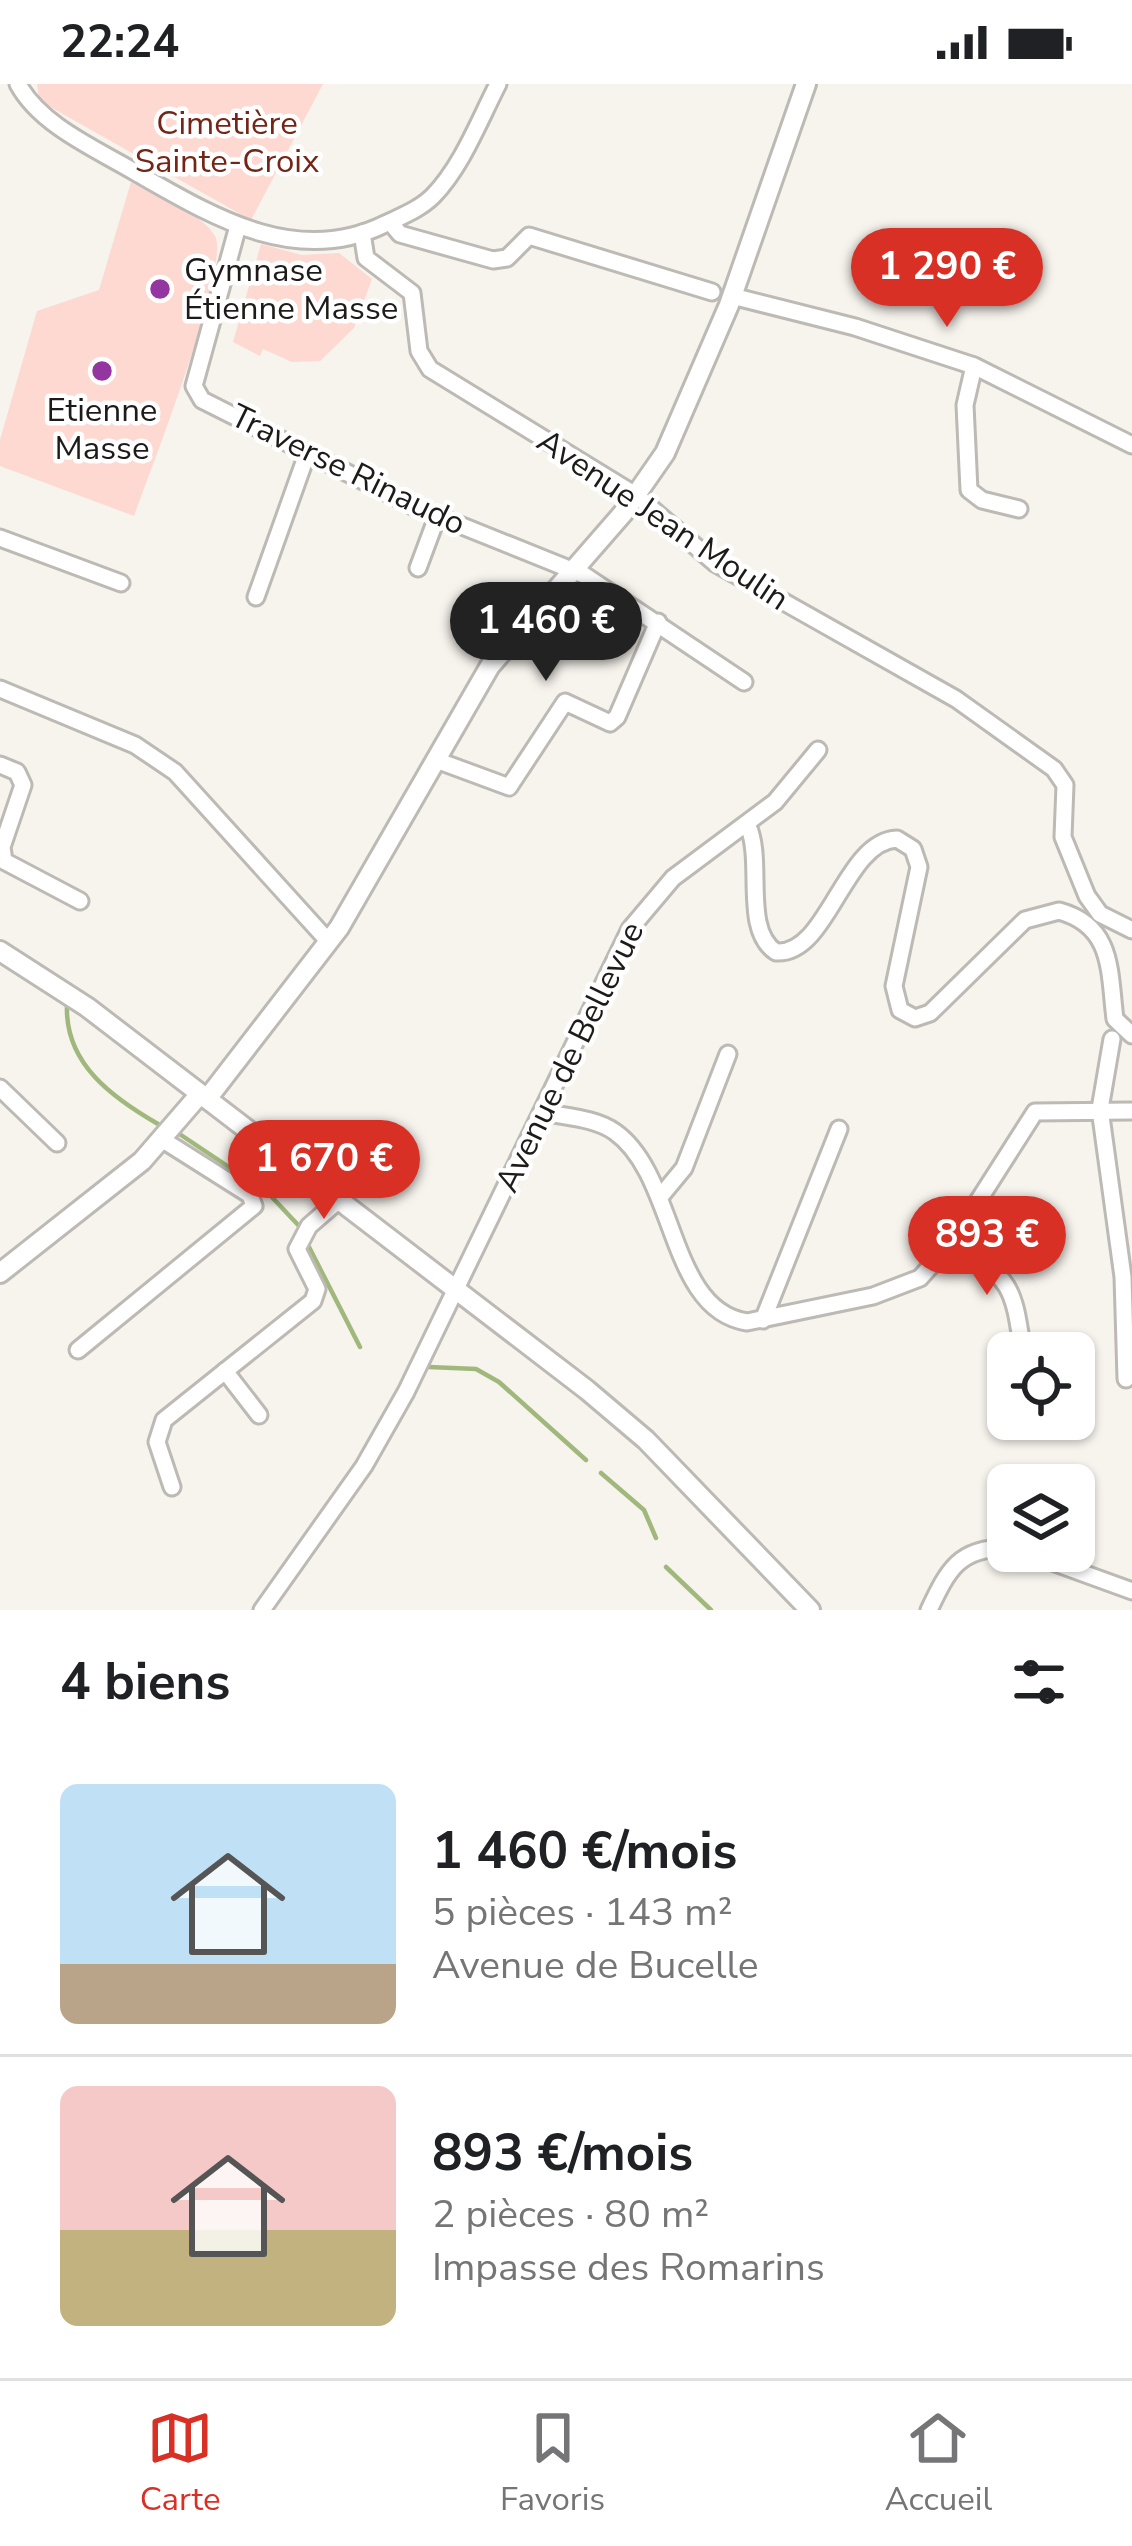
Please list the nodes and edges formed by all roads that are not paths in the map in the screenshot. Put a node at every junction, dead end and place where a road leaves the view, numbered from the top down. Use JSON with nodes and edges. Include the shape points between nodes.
{"nodes":[{"id":1,"x":498,"y":84,"type":"edge"},
{"id":2,"x":806,"y":84,"type":"edge"},
{"id":3,"x":26,"y":89,"type":"edge"},
{"id":4,"x":390,"y":222,"type":"junction"},
{"id":5,"x":238,"y":226,"type":"junction"},
{"id":6,"x":362,"y":233,"type":"junction"},
{"id":7,"x":722,"y":294,"type":"junction"},
{"id":8,"x":974,"y":366,"type":"junction"},
{"id":9,"x":1132,"y":445,"type":"edge"},
{"id":10,"x":308,"y":454,"type":"junction"},
{"id":11,"x":637,"y":496,"type":"junction"},
{"id":12,"x":1019,"y":509,"type":"dead end"},
{"id":13,"x":437,"y":517,"type":"junction"},
{"id":14,"x":0,"y":538,"type":"edge"},
{"id":15,"x":418,"y":568,"type":"dead end"},
{"id":16,"x":570,"y":572,"type":"junction"},
{"id":17,"x":121,"y":583,"type":"dead end"},
{"id":18,"x":256,"y":597,"type":"dead end"},
{"id":19,"x":658,"y":622,"type":"junction"},
{"id":20,"x":744,"y":682,"type":"dead end"},
{"id":21,"x":0,"y":688,"type":"edge"},
{"id":22,"x":818,"y":750,"type":"dead end"},
{"id":23,"x":436,"y":760,"type":"junction"},
{"id":24,"x":0,"y":765,"type":"edge"},
{"id":25,"x":748,"y":826,"type":"junction"},
{"id":26,"x":80,"y":901,"type":"dead end"},
{"id":27,"x":1132,"y":930,"type":"edge"},
{"id":28,"x":328,"y":942,"type":"junction"},
{"id":29,"x":0,"y":951,"type":"edge"},
{"id":30,"x":1132,"y":1034,"type":"edge"},
{"id":31,"x":1112,"y":1039,"type":"dead end"},
{"id":32,"x":728,"y":1054,"type":"dead end"},
{"id":33,"x":0,"y":1088,"type":"edge"},
{"id":34,"x":203,"y":1096,"type":"junction"},
{"id":35,"x":1100,"y":1108,"type":"junction"},
{"id":36,"x":1132,"y":1111,"type":"edge"},
{"id":37,"x":544,"y":1112,"type":"junction"},
{"id":38,"x":839,"y":1130,"type":"dead end"},
{"id":39,"x":163,"y":1140,"type":"junction"},
{"id":40,"x":57,"y":1143,"type":"dead end"},
{"id":41,"x":660,"y":1197,"type":"junction"},
{"id":42,"x":339,"y":1200,"type":"junction"},
{"id":43,"x":952,"y":1241,"type":"junction"},
{"id":44,"x":0,"y":1273,"type":"edge"},
{"id":45,"x":456,"y":1290,"type":"junction"},
{"id":46,"x":763,"y":1320,"type":"junction"},
{"id":47,"x":1020,"y":1332,"type":"edge"},
{"id":48,"x":78,"y":1350,"type":"dead end"},
{"id":49,"x":225,"y":1371,"type":"junction"},
{"id":50,"x":1126,"y":1378,"type":"dead end"},
{"id":51,"x":259,"y":1415,"type":"dead end"},
{"id":52,"x":172,"y":1487,"type":"dead end"},
{"id":53,"x":987,"y":1550,"type":"edge"},
{"id":54,"x":1078,"y":1572,"type":"edge"},
{"id":55,"x":1132,"y":1592,"type":"edge"},
{"id":56,"x":262,"y":1610,"type":"edge"},
{"id":57,"x":810,"y":1610,"type":"edge"},
{"id":58,"x":928,"y":1610,"type":"edge"}],
"edges":[{"from":1,"to":4,"type":"street","via":[[451,173],[432,196]]},
{"from":2,"to":7,"type":"street"},
{"from":3,"to":5,"type":"street","via":[[83,142]]},
{"from":4,"to":6,"type":"street"},
{"from":4,"to":7,"type":"street","via":[[400,234],[493,260],[507,258],[529,236]]},
{"from":5,"to":6,"type":"street","via":[[292,242]]},
{"from":5,"to":10,"type":"street","name":"Traverse Rinaudo","via":[[196,392]]},
{"from":6,"to":11,"type":"street","name":"Avenue Jean Moulin","via":[[366,258],[412,293],[419,351],[430,369]]},
{"from":7,"to":8,"type":"street"},
{"from":7,"to":11,"type":"street","via":[[672,440]]},
{"from":8,"to":9,"type":"street"},
{"from":8,"to":12,"type":"street","via":[[965,406],[969,490]]},
{"from":10,"to":13,"type":"street","name":"Traverse Rinaudo"},
{"from":10,"to":18,"type":"street"},
{"from":11,"to":16,"type":"street"},
{"from":11,"to":27,"type":"street","name":"Avenue Jean Moulin","via":[[715,563],[956,699],[1060,773],[1063,838],[1087,896],[1100,914]]},
{"from":13,"to":15,"type":"street"},
{"from":13,"to":16,"type":"street","name":"Traverse Rinaudo"},
{"from":14,"to":17,"type":"street"},
{"from":16,"to":19,"type":"street","name":"Traverse Rinaudo"},
{"from":16,"to":23,"type":"street","via":[[490,666]]},
{"from":19,"to":20,"type":"street","name":"Traverse Rinaudo"},
{"from":19,"to":23,"type":"street","via":[[616,717],[610,723],[565,702],[508,787]]},
{"from":21,"to":28,"type":"street","via":[[135,745],[175,772]]},
{"from":22,"to":25,"type":"street","name":"Avenue de Bellevue"},
{"from":23,"to":28,"type":"street"},
{"from":24,"to":26,"type":"street","via":[[23,785],[4,861]]},
{"from":25,"to":30,"type":"street","via":[[758,856],[760,932],[776,952],[802,945],[872,849],[897,839],[913,849],[919,867],[894,986],[900,1010],[915,1018],[930,1013],[1025,920],[1059,911],[1100,936],[1115,1019]]},
{"from":25,"to":37,"type":"street","name":"Avenue de Bellevue","via":[[693,861],[643,910]]},
{"from":28,"to":34,"type":"street"},
{"from":29,"to":34,"type":"street"},
{"from":31,"to":35,"type":"street"},
{"from":32,"to":41,"type":"street","via":[[684,1168]]},
{"from":33,"to":40,"type":"street"},
{"from":34,"to":39,"type":"street"},
{"from":34,"to":42,"type":"street"},
{"from":35,"to":36,"type":"street"},
{"from":35,"to":43,"type":"street","via":[[1035,1112]]},
{"from":35,"to":50,"type":"street","via":[[1124,1277]]},
{"from":37,"to":41,"type":"street","via":[[613,1130]]},
{"from":37,"to":45,"type":"street","name":"Avenue de Bellevue"},
{"from":38,"to":46,"type":"street"},
{"from":39,"to":44,"type":"street"},
{"from":39,"to":48,"type":"street","via":[[254,1206]]},
{"from":41,"to":46,"type":"street","via":[[706,1304],[729,1319]]},
{"from":42,"to":45,"type":"street"},
{"from":42,"to":49,"type":"street","via":[[297,1249],[317,1289],[313,1301]]},
{"from":43,"to":46,"type":"street","via":[[907,1285]]},
{"from":43,"to":47,"type":"street","via":[[1014,1293]]},
{"from":45,"to":56,"type":"street","name":"Avenue de Bellevue","via":[[364,1466]]},
{"from":45,"to":57,"type":"street","via":[[646,1440]]},
{"from":49,"to":51,"type":"street"},
{"from":49,"to":52,"type":"street","via":[[164,1420],[157,1442]]},
{"from":53,"to":58,"type":"street","via":[[953,1562]]},
{"from":54,"to":55,"type":"street"}]}
